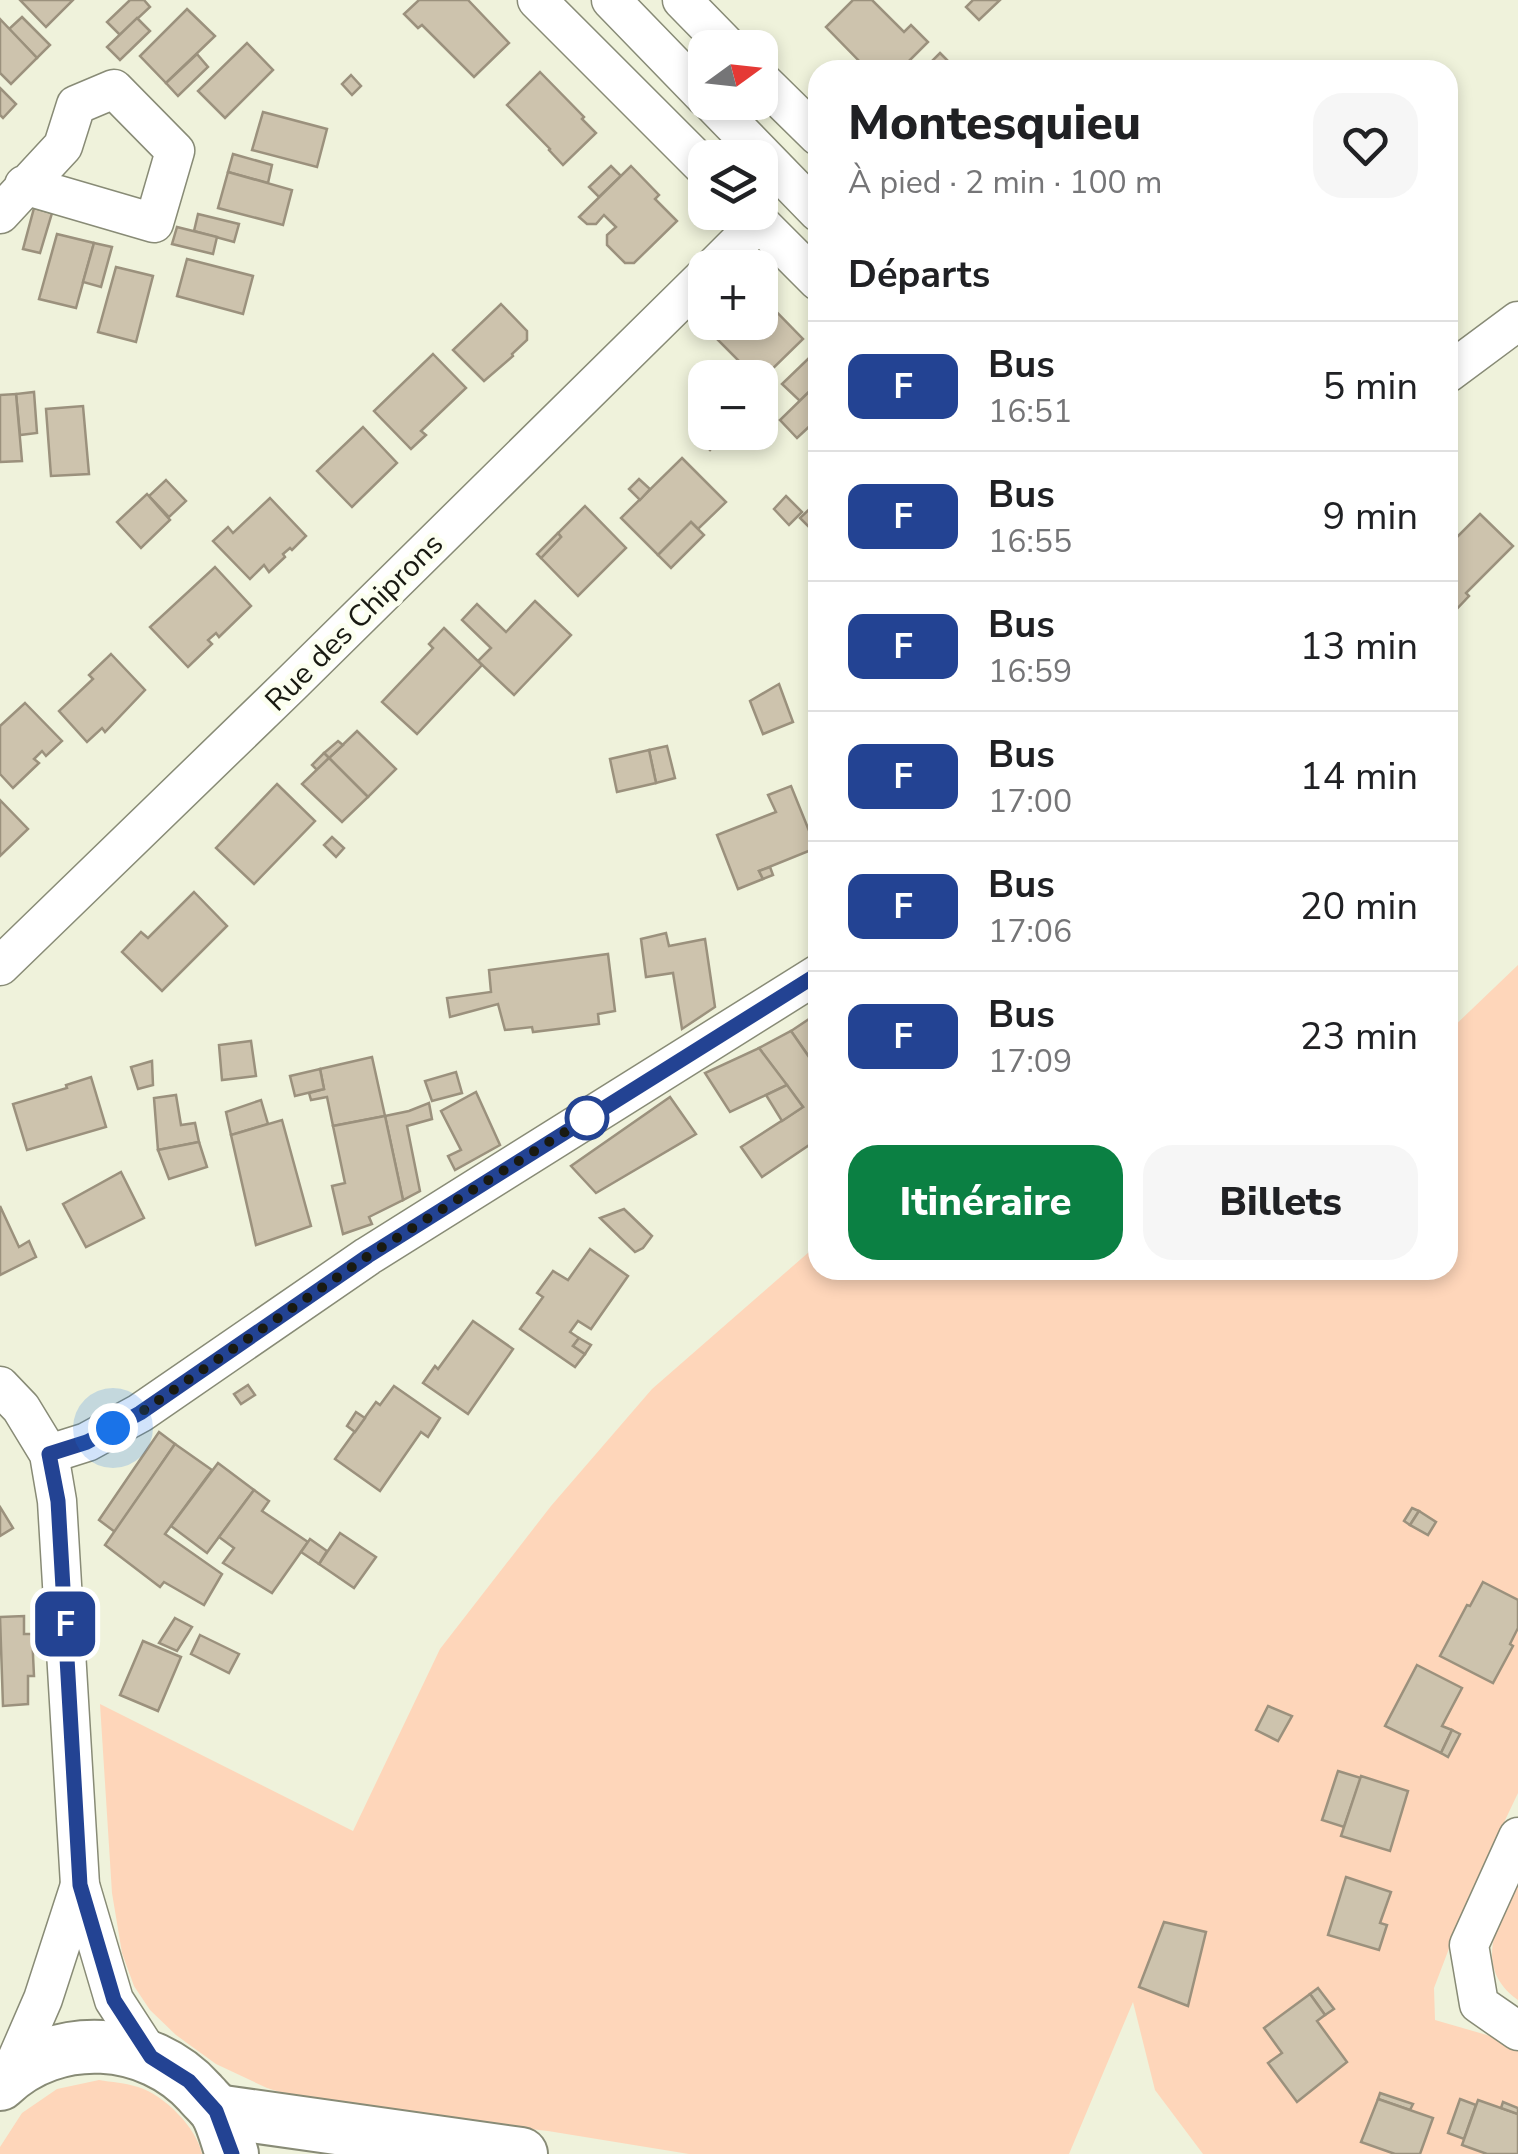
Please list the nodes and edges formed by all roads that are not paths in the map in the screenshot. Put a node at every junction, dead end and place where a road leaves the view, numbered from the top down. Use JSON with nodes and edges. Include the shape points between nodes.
{"nodes":[{"id":1,"x":536,"y":0,"type":"edge"},
{"id":2,"x":612,"y":0,"type":"edge"},
{"id":3,"x":682,"y":0,"type":"edge"},
{"id":4,"x":711,"y":30,"type":"edge"},
{"id":5,"x":574,"y":38,"type":"junction"},
{"id":6,"x":688,"y":78,"type":"edge"},
{"id":7,"x":778,"y":96,"type":"edge"},
{"id":8,"x":729,"y":120,"type":"edge"},
{"id":9,"x":808,"y":126,"type":"edge"},
{"id":10,"x":688,"y":151,"type":"edge"},
{"id":11,"x":808,"y":202,"type":"edge"},
{"id":12,"x":744,"y":230,"type":"edge"},
{"id":13,"x":766,"y":230,"type":"edge"},
{"id":14,"x":728,"y":250,"type":"edge"},
{"id":15,"x":808,"y":271,"type":"edge"},
{"id":16,"x":688,"y":293,"type":"edge"},
{"id":17,"x":1518,"y":321,"type":"edge"},
{"id":18,"x":1458,"y":366,"type":"edge"},
{"id":19,"x":0,"y":966,"type":"edge"},
{"id":20,"x":808,"y":980,"type":"edge"},
{"id":21,"x":0,"y":1386,"type":"edge"},
{"id":22,"x":49,"y":1454,"type":"junction"},
{"id":23,"x":1518,"y":1837,"type":"edge"},
{"id":24,"x":80,"y":1885,"type":"junction"},
{"id":25,"x":1518,"y":2031,"type":"edge"},
{"id":26,"x":151,"y":2057,"type":"junction"},
{"id":27,"x":5,"y":2079,"type":"edge"},
{"id":28,"x":224,"y":2133,"type":"edge"},
{"id":29,"x":521,"y":2154,"type":"edge"}],
"edges":[{"from":1,"to":5,"type":"street"},
{"from":2,"to":5,"type":"street"},
{"from":2,"to":6,"type":"street"},
{"from":3,"to":4,"type":"street"},
{"from":5,"to":10,"type":"street"},
{"from":7,"to":9,"type":"street"},
{"from":8,"to":11,"type":"street"},
{"from":12,"to":14,"type":"street"},
{"from":13,"to":15,"type":"street"},
{"from":16,"to":19,"type":"street","name":"Rue des Chiprons"},
{"from":17,"to":18,"type":"street"},
{"from":20,"to":22,"type":"street","via":[[368,1256],[140,1413]]},
{"from":21,"to":22,"type":"street"},
{"from":22,"to":24,"type":"street","via":[[58,1501]]},
{"from":23,"to":25,"type":"street","via":[[1469,1945],[1479,2004]]},
{"from":24,"to":26,"type":"street","via":[[114,2000]]},
{"from":24,"to":27,"type":"street","via":[[42,1999]]},
{"from":26,"to":27,"type":"main road","via":[[108,2046],[73,2048],[39,2057]]},
{"from":26,"to":28,"type":"main road","via":[[189,2081]]},
{"from":28,"to":29,"type":"main road"}]}
